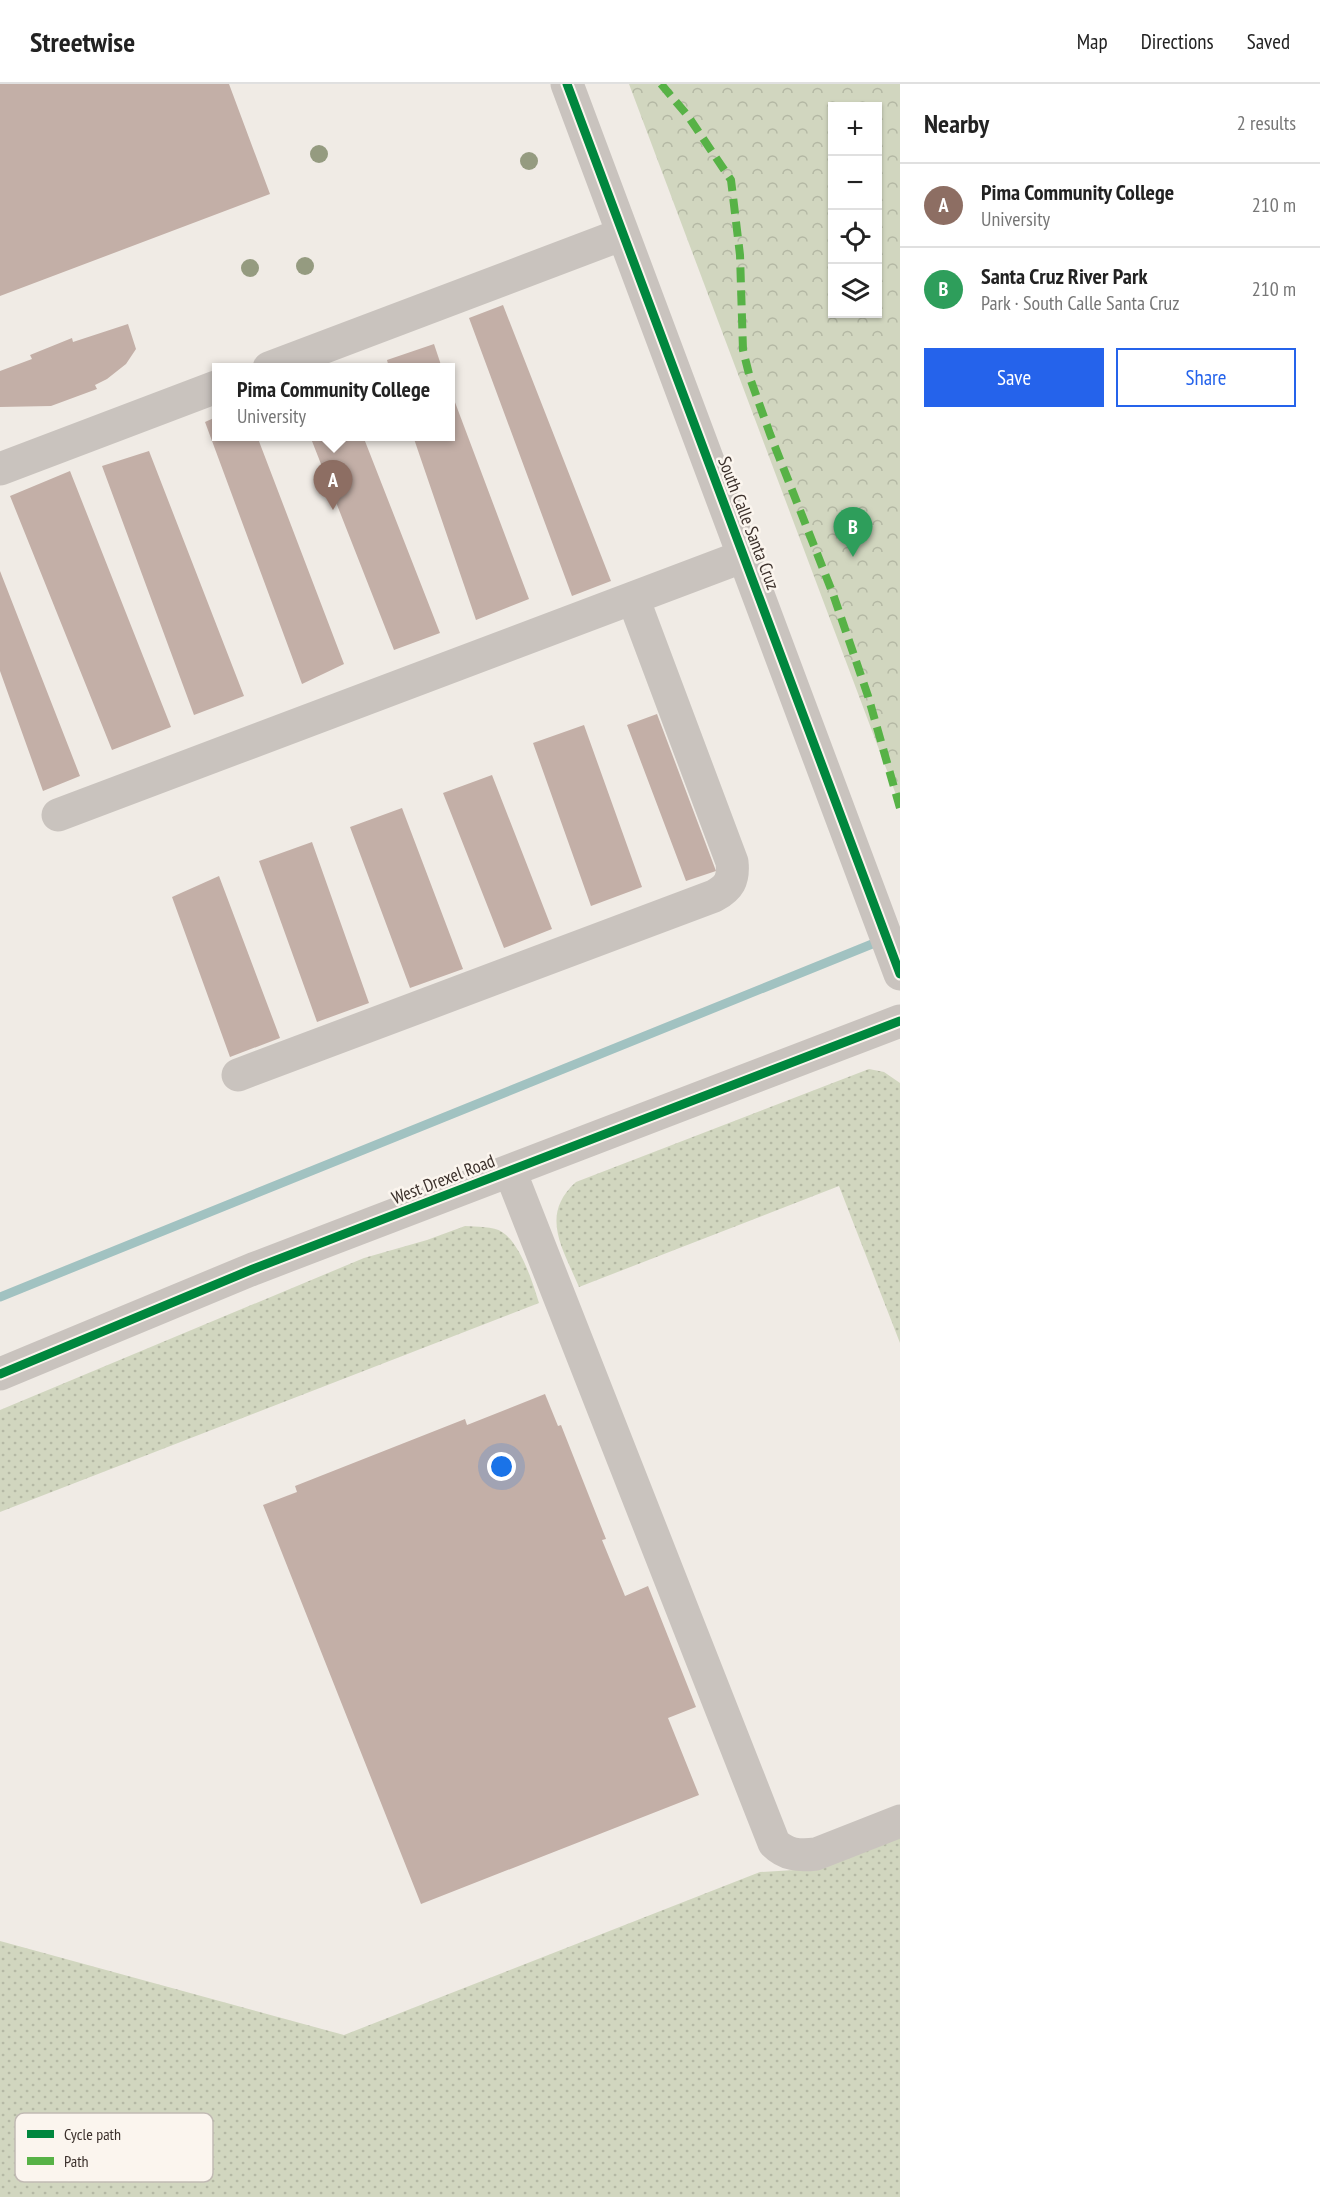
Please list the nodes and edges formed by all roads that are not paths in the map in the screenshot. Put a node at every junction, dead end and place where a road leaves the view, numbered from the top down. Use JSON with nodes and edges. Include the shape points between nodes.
{"nodes":[{"id":1,"x":567,"y":84,"type":"edge"},
{"id":2,"x":623,"y":234,"type":"junction"},
{"id":3,"x":282,"y":363,"type":"edge"},
{"id":4,"x":212,"y":389,"type":"edge"},
{"id":5,"x":0,"y":469,"type":"edge"},
{"id":6,"x":744,"y":556,"type":"junction"},
{"id":7,"x":633,"y":598,"type":"junction"},
{"id":8,"x":58,"y":815,"type":"dead end"},
{"id":9,"x":898,"y":968,"type":"edge"},
{"id":10,"x":900,"y":1021,"type":"edge"},
{"id":11,"x":238,"y":1076,"type":"dead end"},
{"id":12,"x":510,"y":1171,"type":"junction"},
{"id":13,"x":0,"y":1374,"type":"edge"},
{"id":14,"x":900,"y":1821,"type":"edge"}],
"edges":[{"from":1,"to":2,"type":"street","name":"South Calle Santa Cruz"},
{"from":2,"to":3,"type":"street"},
{"from":2,"to":6,"type":"street","name":"South Calle Santa Cruz"},
{"from":4,"to":5,"type":"street"},
{"from":6,"to":7,"type":"street"},
{"from":6,"to":9,"type":"street","name":"South Calle Santa Cruz"},
{"from":7,"to":8,"type":"street"},
{"from":7,"to":11,"type":"street","via":[[732,862],[730,884],[714,896],[677,911]]},
{"from":10,"to":12,"type":"street","name":"West Drexel Road"},
{"from":12,"to":13,"type":"street","name":"West Drexel Road","via":[[253,1269]]},
{"from":12,"to":14,"type":"street","via":[[774,1843],[792,1854],[816,1854]]}]}
